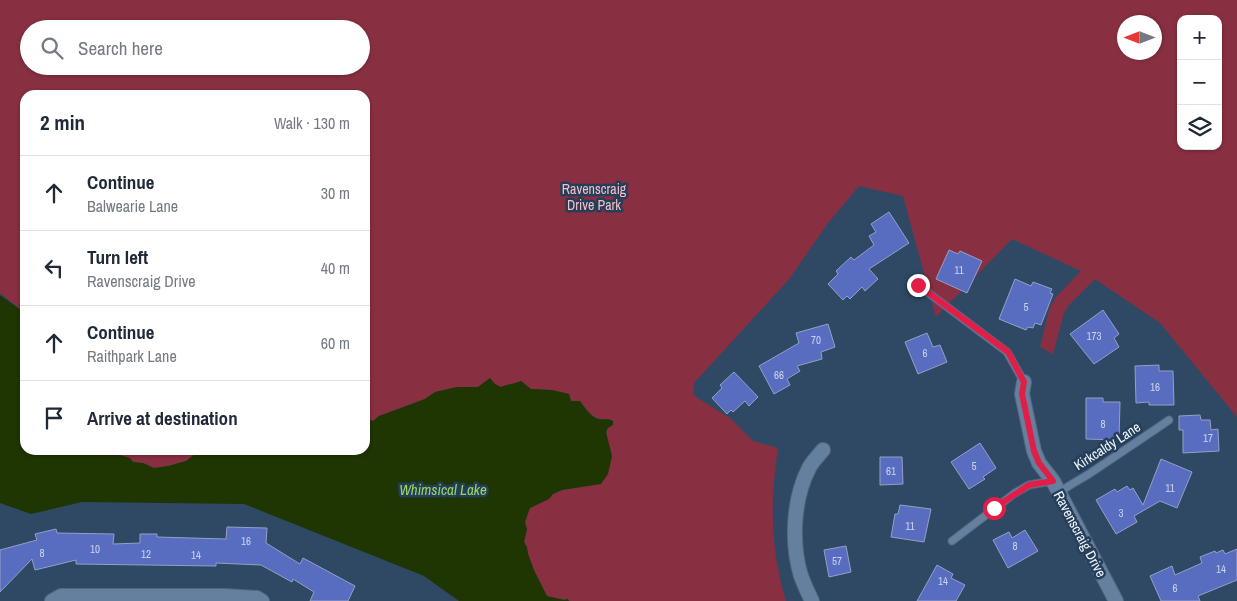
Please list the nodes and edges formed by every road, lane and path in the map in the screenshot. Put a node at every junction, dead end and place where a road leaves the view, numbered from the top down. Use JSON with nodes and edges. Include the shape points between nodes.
{"nodes":[{"id":1,"x":918,"y":285,"type":"dead end"},
{"id":2,"x":1024,"y":382,"type":"joint"},
{"id":3,"x":1169,"y":420,"type":"dead end"},
{"id":4,"x":823,"y":450,"type":"dead end"},
{"id":5,"x":1056,"y":487,"type":"junction"},
{"id":6,"x":952,"y":541,"type":"dead end"},
{"id":7,"x":52,"y":601,"type":"edge"},
{"id":8,"x":262,"y":601,"type":"edge"},
{"id":9,"x":812,"y":601,"type":"edge"},
{"id":10,"x":1116,"y":601,"type":"edge"}],
"edges":[{"from":1,"to":2,"type":"lane","via":[[1008,352]]},
{"from":2,"to":5,"type":"street","name":"Ravenscraig Drive","via":[[1022,394],[1034,451]]},
{"from":3,"to":5,"type":"lane","name":"Kirkcaldy Lane","via":[[1090,473]]},
{"from":4,"to":9,"type":"street","via":[[802,484],[796,526],[798,562]]},
{"from":5,"to":6,"type":"lane","via":[[1029,485]]},
{"from":5,"to":10,"type":"street","name":"Ravenscraig Drive"},
{"from":7,"to":8,"type":"street","via":[[61,596],[224,596]]}]}
